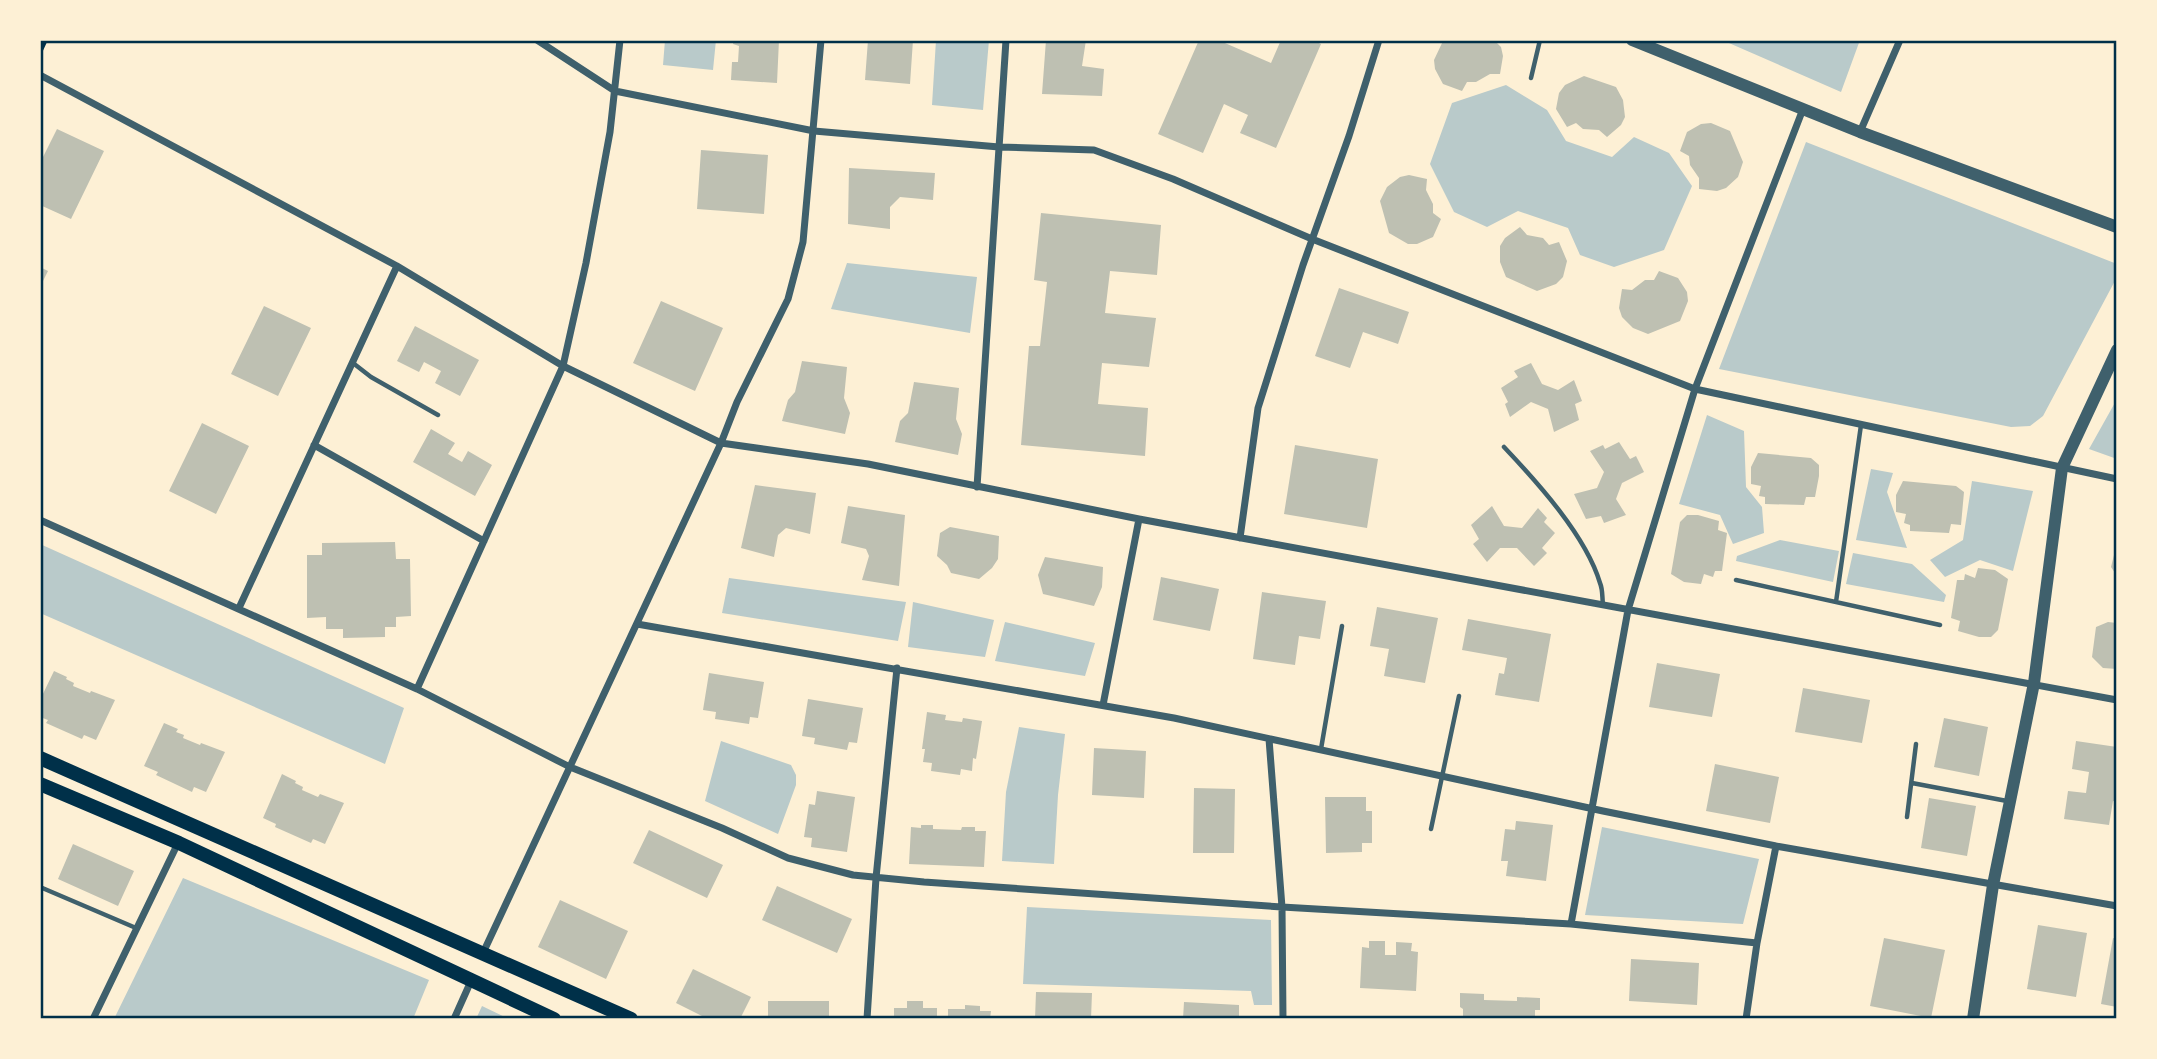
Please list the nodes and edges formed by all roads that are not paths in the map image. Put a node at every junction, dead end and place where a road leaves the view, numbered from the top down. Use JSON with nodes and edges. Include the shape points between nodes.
{"nodes":[{"id":1,"x":537,"y":40,"type":"edge"},
{"id":2,"x":620,"y":40,"type":"edge"},
{"id":3,"x":821,"y":40,"type":"edge"},
{"id":4,"x":1006,"y":40,"type":"edge"},
{"id":5,"x":1379,"y":40,"type":"edge"},
{"id":6,"x":1540,"y":40,"type":"edge"},
{"id":7,"x":1632,"y":40,"type":"edge"},
{"id":8,"x":1900,"y":40,"type":"edge"},
{"id":9,"x":40,"y":75,"type":"edge"},
{"id":10,"x":1531,"y":78,"type":"dead end"},
{"id":11,"x":615,"y":91,"type":"junction"},
{"id":12,"x":1803,"y":109,"type":"junction"},
{"id":13,"x":814,"y":131,"type":"junction"},
{"id":14,"x":1860,"y":132,"type":"junction"},
{"id":15,"x":999,"y":146,"type":"junction"},
{"id":16,"x":2117,"y":227,"type":"edge"},
{"id":17,"x":1312,"y":239,"type":"junction"},
{"id":18,"x":397,"y":266,"type":"junction"},
{"id":19,"x":2117,"y":350,"type":"edge"},
{"id":20,"x":352,"y":363,"type":"junction"},
{"id":21,"x":563,"y":366,"type":"junction"},
{"id":22,"x":1695,"y":389,"type":"junction"},
{"id":23,"x":438,"y":415,"type":"dead end"},
{"id":24,"x":1861,"y":424,"type":"junction"},
{"id":25,"x":721,"y":443,"type":"junction"},
{"id":26,"x":314,"y":445,"type":"junction"},
{"id":27,"x":1504,"y":447,"type":"dead end"},
{"id":28,"x":2062,"y":468,"type":"junction"},
{"id":29,"x":2117,"y":480,"type":"edge"},
{"id":30,"x":978,"y":487,"type":"junction"},
{"id":31,"x":1139,"y":519,"type":"junction"},
{"id":32,"x":40,"y":520,"type":"edge"},
{"id":33,"x":1240,"y":538,"type":"junction"},
{"id":34,"x":484,"y":541,"type":"junction"},
{"id":35,"x":1736,"y":580,"type":"dead end"},
{"id":36,"x":1836,"y":602,"type":"junction"},
{"id":37,"x":1603,"y":605,"type":"junction"},
{"id":38,"x":239,"y":608,"type":"junction"},
{"id":39,"x":1628,"y":610,"type":"junction"},
{"id":40,"x":638,"y":624,"type":"junction"},
{"id":41,"x":1940,"y":625,"type":"dead end"},
{"id":42,"x":1342,"y":626,"type":"dead end"},
{"id":43,"x":897,"y":668,"type":"junction"},
{"id":44,"x":2034,"y":683,"type":"junction"},
{"id":45,"x":416,"y":689,"type":"junction"},
{"id":46,"x":1459,"y":696,"type":"dead end"},
{"id":47,"x":2117,"y":700,"type":"edge"},
{"id":48,"x":1103,"y":705,"type":"junction"},
{"id":49,"x":1269,"y":739,"type":"junction"},
{"id":50,"x":1916,"y":744,"type":"dead end"},
{"id":51,"x":1321,"y":749,"type":"junction"},
{"id":52,"x":40,"y":758,"type":"edge"},
{"id":53,"x":570,"y":767,"type":"junction"},
{"id":54,"x":1442,"y":775,"type":"junction"},
{"id":55,"x":1912,"y":783,"type":"junction"},
{"id":56,"x":40,"y":784,"type":"edge"},
{"id":57,"x":2010,"y":802,"type":"junction"},
{"id":58,"x":1593,"y":809,"type":"junction"},
{"id":59,"x":1907,"y":817,"type":"dead end"},
{"id":60,"x":1431,"y":830,"type":"dead end"},
{"id":61,"x":179,"y":843,"type":"junction"},
{"id":62,"x":1776,"y":846,"type":"junction"},
{"id":63,"x":876,"y":878,"type":"junction"},
{"id":64,"x":1993,"y":885,"type":"junction"},
{"id":65,"x":40,"y":887,"type":"edge"},
{"id":66,"x":2117,"y":906,"type":"edge"},
{"id":67,"x":1282,"y":907,"type":"junction"},
{"id":68,"x":1571,"y":924,"type":"junction"},
{"id":69,"x":137,"y":928,"type":"junction"},
{"id":70,"x":1758,"y":943,"type":"junction"},
{"id":71,"x":483,"y":954,"type":"junction"},
{"id":72,"x":471,"y":981,"type":"junction"},
{"id":73,"x":93,"y":1019,"type":"edge"},
{"id":74,"x":454,"y":1019,"type":"edge"},
{"id":75,"x":554,"y":1019,"type":"edge"},
{"id":76,"x":631,"y":1019,"type":"edge"},
{"id":77,"x":867,"y":1019,"type":"edge"},
{"id":78,"x":1283,"y":1019,"type":"edge"},
{"id":79,"x":1746,"y":1019,"type":"edge"},
{"id":80,"x":1973,"y":1019,"type":"edge"}],
"edges":[{"from":1,"to":11,"type":"street"},
{"from":2,"to":11,"type":"street"},
{"from":3,"to":13,"type":"street"},
{"from":4,"to":15,"type":"street"},
{"from":5,"to":17,"type":"street"},
{"from":6,"to":10,"type":"lane"},
{"from":7,"to":12,"type":"street"},
{"from":8,"to":14,"type":"street"},
{"from":9,"to":18,"type":"street"},
{"from":11,"to":13,"type":"street"},
{"from":11,"to":21,"type":"street"},
{"from":12,"to":14,"type":"street"},
{"from":12,"to":22,"type":"street"},
{"from":13,"to":15,"type":"street"},
{"from":13,"to":25,"type":"street","via":[[803,242],[788,299]]},
{"from":14,"to":16,"type":"street"},
{"from":15,"to":17,"type":"street","via":[[1094,150]]},
{"from":15,"to":30,"type":"street"},
{"from":17,"to":22,"type":"street"},
{"from":17,"to":33,"type":"street","via":[[1258,408]]},
{"from":18,"to":20,"type":"street"},
{"from":18,"to":21,"type":"street"},
{"from":19,"to":28,"type":"street"},
{"from":20,"to":23,"type":"lane"},
{"from":20,"to":26,"type":"street"},
{"from":21,"to":25,"type":"street"},
{"from":21,"to":34,"type":"street"},
{"from":22,"to":24,"type":"street"},
{"from":22,"to":39,"type":"street"},
{"from":24,"to":28,"type":"street"},
{"from":24,"to":36,"type":"lane"},
{"from":25,"to":30,"type":"street","via":[[868,464]]},
{"from":25,"to":40,"type":"street"},
{"from":26,"to":34,"type":"street"},
{"from":26,"to":38,"type":"street"},
{"from":27,"to":37,"type":"lane","via":[[1587,550],[1601,585]]},
{"from":28,"to":29,"type":"street"},
{"from":28,"to":44,"type":"street"},
{"from":30,"to":31,"type":"street"},
{"from":31,"to":33,"type":"street"},
{"from":31,"to":48,"type":"street"},
{"from":32,"to":38,"type":"street"},
{"from":33,"to":37,"type":"street"},
{"from":34,"to":45,"type":"street"},
{"from":35,"to":36,"type":"lane"},
{"from":36,"to":41,"type":"lane"},
{"from":37,"to":39,"type":"street"},
{"from":38,"to":45,"type":"street"},
{"from":39,"to":44,"type":"street"},
{"from":39,"to":58,"type":"street"},
{"from":40,"to":43,"type":"street"},
{"from":40,"to":53,"type":"street"},
{"from":42,"to":51,"type":"lane"},
{"from":43,"to":48,"type":"street"},
{"from":43,"to":63,"type":"street"},
{"from":44,"to":47,"type":"street"},
{"from":44,"to":57,"type":"street"},
{"from":45,"to":53,"type":"street"},
{"from":46,"to":54,"type":"lane"},
{"from":48,"to":49,"type":"street"},
{"from":49,"to":51,"type":"street"},
{"from":49,"to":67,"type":"street"},
{"from":50,"to":55,"type":"lane"},
{"from":51,"to":54,"type":"street"},
{"from":52,"to":71,"type":"main road"},
{"from":53,"to":63,"type":"street","via":[[788,858]]},
{"from":53,"to":71,"type":"street"},
{"from":54,"to":58,"type":"street"},
{"from":54,"to":60,"type":"lane"},
{"from":55,"to":57,"type":"lane"},
{"from":55,"to":59,"type":"lane"},
{"from":56,"to":61,"type":"main road"},
{"from":57,"to":64,"type":"street"},
{"from":58,"to":62,"type":"street"},
{"from":58,"to":68,"type":"street"},
{"from":61,"to":69,"type":"street"},
{"from":61,"to":72,"type":"main road"},
{"from":62,"to":64,"type":"street"},
{"from":62,"to":70,"type":"street"},
{"from":63,"to":67,"type":"street"},
{"from":63,"to":77,"type":"street"},
{"from":64,"to":66,"type":"street"},
{"from":64,"to":80,"type":"street"},
{"from":65,"to":69,"type":"lane"},
{"from":67,"to":68,"type":"street"},
{"from":67,"to":78,"type":"street"},
{"from":68,"to":70,"type":"street"},
{"from":69,"to":73,"type":"street"},
{"from":70,"to":79,"type":"street"},
{"from":71,"to":76,"type":"main road"},
{"from":72,"to":74,"type":"street"},
{"from":72,"to":75,"type":"main road"}]}
